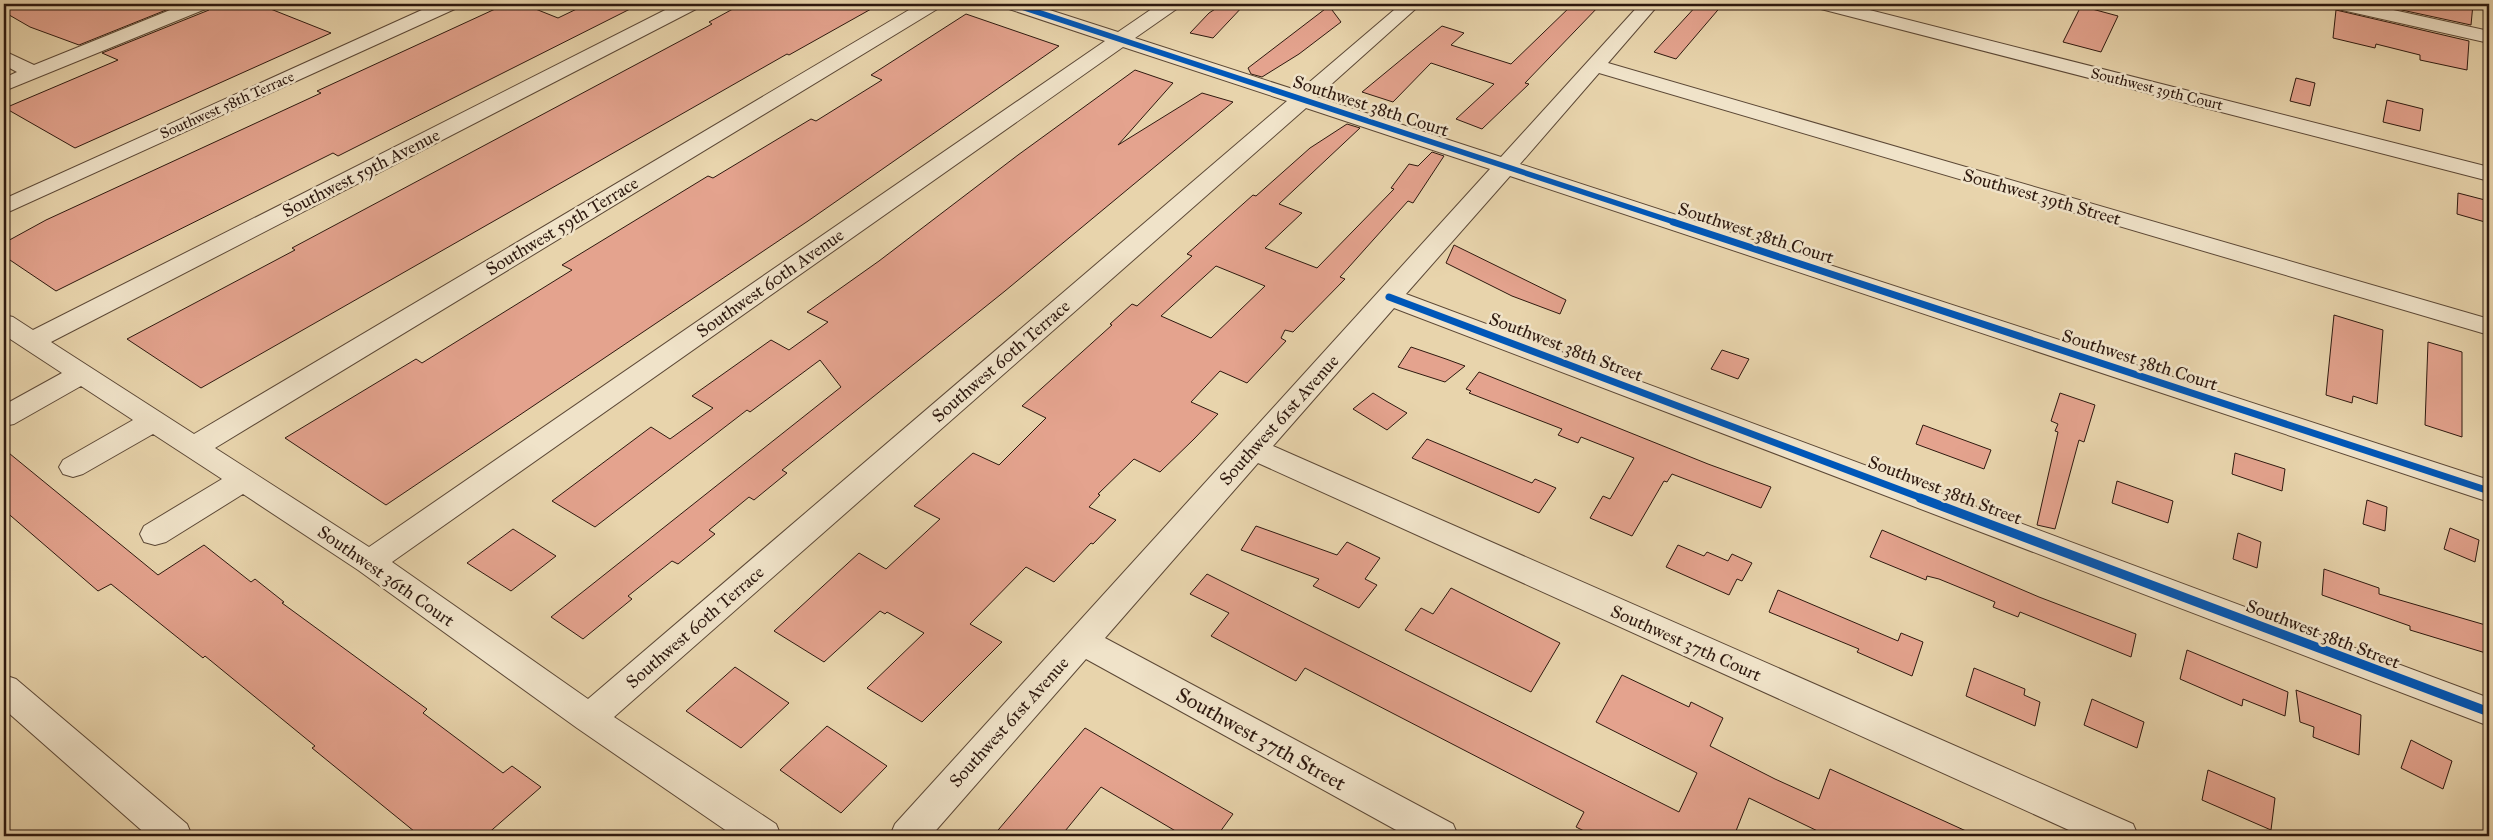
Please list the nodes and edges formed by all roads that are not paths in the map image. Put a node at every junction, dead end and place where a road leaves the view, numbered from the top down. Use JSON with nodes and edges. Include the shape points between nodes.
{"nodes":[{"id":1,"x":201,"y":4,"type":"edge"},
{"id":2,"x":450,"y":4,"type":"edge"},
{"id":3,"x":691,"y":4,"type":"edge"},
{"id":4,"x":932,"y":4,"type":"edge"},
{"id":5,"x":1013,"y":4,"type":"edge"},
{"id":6,"x":1171,"y":4,"type":"edge"},
{"id":7,"x":1412,"y":4,"type":"edge"},
{"id":8,"x":1650,"y":4,"type":"edge"},
{"id":9,"x":1824,"y":4,"type":"edge"},
{"id":10,"x":2342,"y":4,"type":"edge"},
{"id":11,"x":2489,"y":37,"type":"edge"},
{"id":12,"x":1121,"y":39,"type":"junction"},
{"id":13,"x":4,"y":57,"type":"edge"},
{"id":14,"x":1596,"y":66,"type":"junction"},
{"id":15,"x":33,"y":73,"type":"junction"},
{"id":16,"x":4,"y":85,"type":"edge"},
{"id":17,"x":1303,"y":98,"type":"junction"},
{"id":18,"x":1507,"y":167,"type":"junction"},
{"id":19,"x":2489,"y":174,"type":"edge"},
{"id":20,"x":4,"y":207,"type":"edge"},
{"id":21,"x":1389,"y":297,"type":"junction"},
{"id":22,"x":2489,"y":327,"type":"edge"},
{"id":23,"x":12,"y":329,"type":"edge"},
{"id":24,"x":81,"y":374,"type":"junction"},
{"id":25,"x":4,"y":417,"type":"edge"},
{"id":26,"x":153,"y":421,"type":"junction"},
{"id":27,"x":193,"y":448,"type":"junction"},
{"id":28,"x":1253,"y":449,"type":"junction"},
{"id":29,"x":73,"y":468,"type":"dead end"},
{"id":30,"x":243,"y":480,"type":"junction"},
{"id":31,"x":2489,"y":491,"type":"edge"},
{"id":32,"x":155,"y":534,"type":"dead end"},
{"id":33,"x":369,"y":562,"type":"junction"},
{"id":34,"x":1082,"y":641,"type":"junction"},
{"id":35,"x":4,"y":689,"type":"edge"},
{"id":36,"x":2489,"y":712,"type":"edge"},
{"id":37,"x":589,"y":718,"type":"junction"},
{"id":38,"x":174,"y":836,"type":"edge"},
{"id":39,"x":763,"y":836,"type":"edge"},
{"id":40,"x":908,"y":836,"type":"edge"},
{"id":41,"x":1440,"y":836,"type":"edge"},
{"id":42,"x":2120,"y":836,"type":"edge"}],
"edges":[{"from":1,"to":15,"type":"street"},
{"from":2,"to":20,"type":"street","name":"Southwest 58th Terrace"},
{"from":3,"to":23,"type":"street","name":"Southwest 59th Avenue"},
{"from":4,"to":27,"type":"street","name":"Southwest 59th Terrace"},
{"from":5,"to":12,"type":"street","name":"Southwest 38th Court"},
{"from":6,"to":12,"type":"street","name":"Southwest 60th Avenue"},
{"from":7,"to":17,"type":"street","name":"Southwest 60th Terrace"},
{"from":8,"to":14,"type":"street","name":"Southwest 61st Avenue"},
{"from":9,"to":19,"type":"street","name":"Southwest 39th Court"},
{"from":10,"to":11,"type":"street"},
{"from":12,"to":17,"type":"street","name":"Southwest 38th Court"},
{"from":12,"to":33,"type":"street","name":"Southwest 60th Avenue"},
{"from":13,"to":15,"type":"street"},
{"from":14,"to":18,"type":"street","name":"Southwest 61st Avenue"},
{"from":14,"to":22,"type":"street","name":"Southwest 39th Street"},
{"from":15,"to":16,"type":"street"},
{"from":17,"to":18,"type":"street","name":"Southwest 38th Court"},
{"from":17,"to":37,"type":"street","name":"Southwest 60th Terrace"},
{"from":18,"to":21,"type":"street","name":"Southwest 61st Avenue"},
{"from":18,"to":31,"type":"street","name":"Southwest 38th Court"},
{"from":21,"to":28,"type":"street","name":"Southwest 61st Avenue"},
{"from":21,"to":36,"type":"street","name":"Southwest 38th Street"},
{"from":23,"to":24,"type":"street","name":"Southwest 36th Court"},
{"from":24,"to":25,"type":"street"},
{"from":24,"to":26,"type":"street","name":"Southwest 36th Court"},
{"from":26,"to":27,"type":"street","name":"Southwest 36th Court"},
{"from":26,"to":29,"type":"street"},
{"from":27,"to":30,"type":"street","name":"Southwest 36th Court"},
{"from":28,"to":34,"type":"street","name":"Southwest 61st Avenue"},
{"from":28,"to":42,"type":"street","name":"Southwest 37th Court"},
{"from":30,"to":32,"type":"street"},
{"from":30,"to":33,"type":"street","name":"Southwest 36th Court"},
{"from":33,"to":37,"type":"street","name":"Southwest 36th Court"},
{"from":34,"to":40,"type":"street","name":"Southwest 61st Avenue"},
{"from":34,"to":41,"type":"street","name":"Southwest 37th Street"},
{"from":35,"to":38,"type":"street"},
{"from":37,"to":39,"type":"street","name":"Southwest 36th Court"}]}
